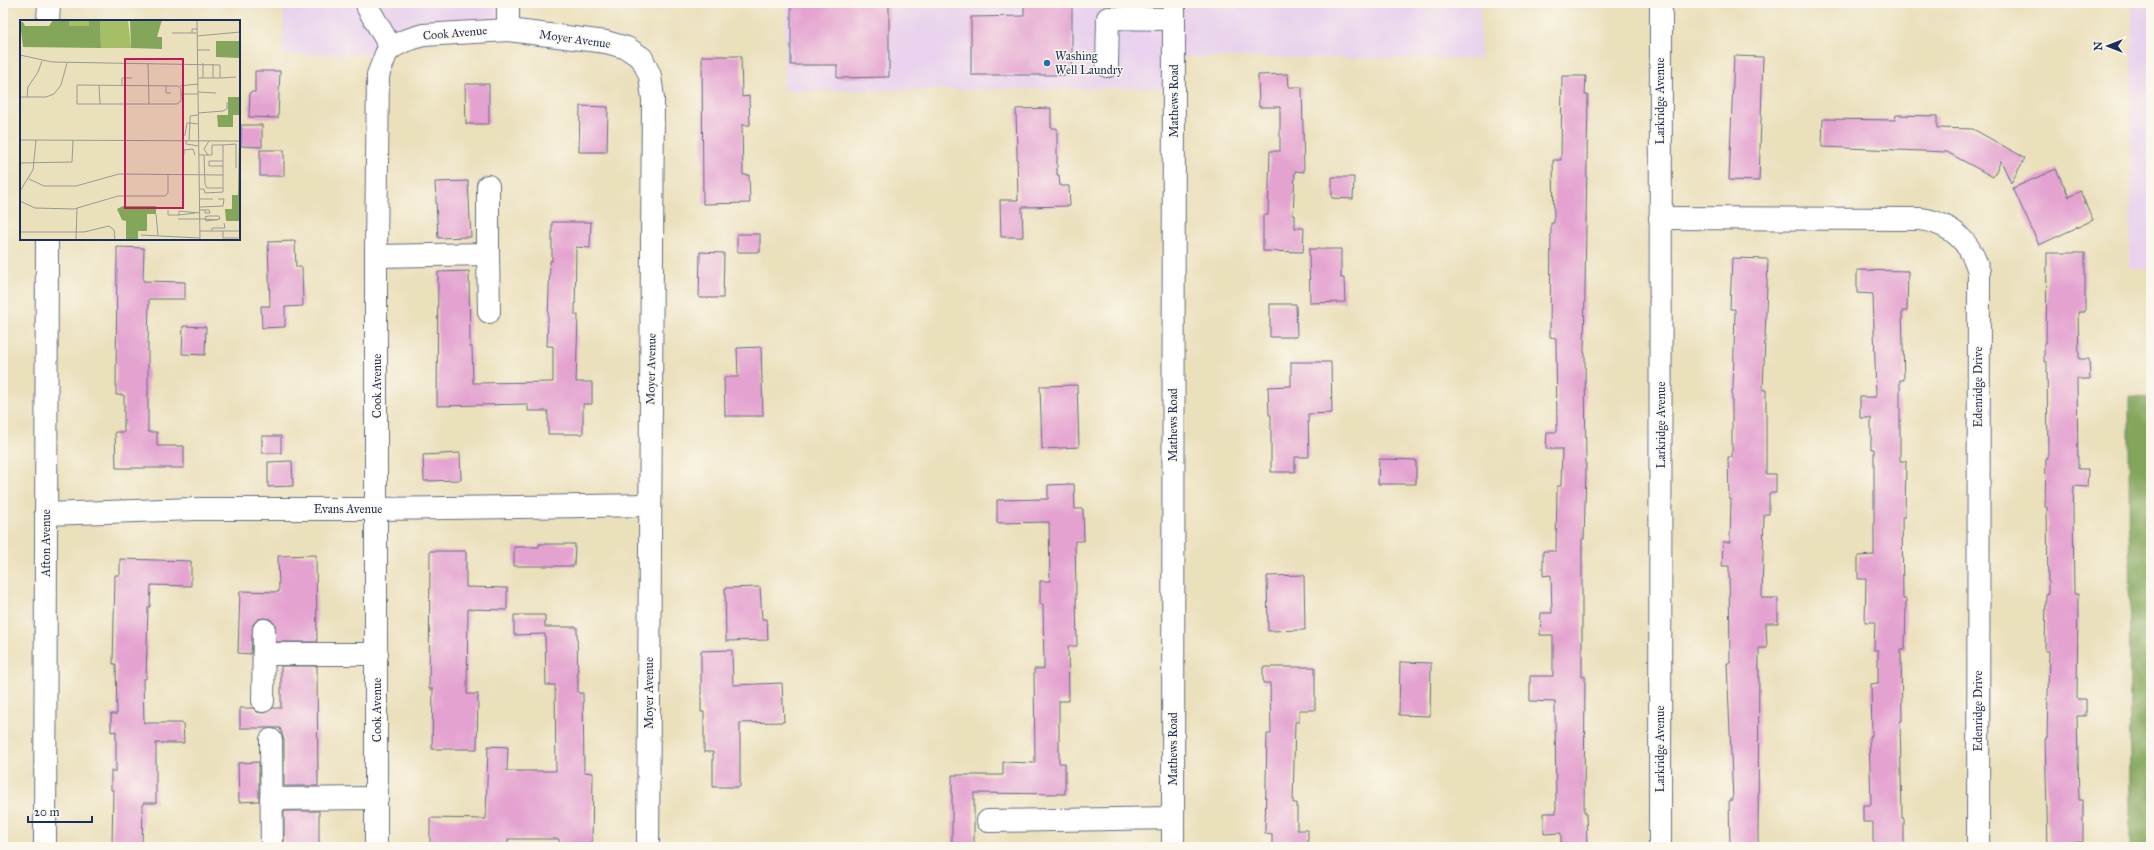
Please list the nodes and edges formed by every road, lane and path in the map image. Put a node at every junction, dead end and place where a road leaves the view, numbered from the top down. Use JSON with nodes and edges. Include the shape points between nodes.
{"nodes":[{"id":1,"x":48,"y":3,"type":"edge"},
{"id":2,"x":367,"y":3,"type":"edge"},
{"id":3,"x":508,"y":3,"type":"edge"},
{"id":4,"x":1661,"y":3,"type":"edge"},
{"id":5,"x":1108,"y":11,"type":"edge"},
{"id":6,"x":1174,"y":11,"type":"edge"},
{"id":7,"x":48,"y":20,"type":"edge"},
{"id":8,"x":508,"y":30,"type":"junction"},
{"id":9,"x":392,"y":48,"type":"junction"},
{"id":10,"x":1107,"y":66,"type":"dead end"},
{"id":11,"x":488,"y":186,"type":"dead end"},
{"id":12,"x":1660,"y":218,"type":"junction"},
{"id":13,"x":47,"y":240,"type":"edge"},
{"id":14,"x":488,"y":254,"type":"junction"},
{"id":15,"x":376,"y":256,"type":"junction"},
{"id":16,"x":489,"y":312,"type":"dead end"},
{"id":17,"x":650,"y":505,"type":"junction"},
{"id":18,"x":378,"y":509,"type":"junction"},
{"id":19,"x":46,"y":514,"type":"junction"},
{"id":20,"x":264,"y":630,"type":"dead end"},
{"id":21,"x":264,"y":654,"type":"junction"},
{"id":22,"x":377,"y":654,"type":"junction"},
{"id":23,"x":263,"y":701,"type":"dead end"},
{"id":24,"x":271,"y":740,"type":"dead end"},
{"id":25,"x":377,"y":798,"type":"junction"},
{"id":26,"x":271,"y":799,"type":"junction"},
{"id":27,"x":1173,"y":818,"type":"junction"},
{"id":28,"x":988,"y":821,"type":"dead end"},
{"id":29,"x":45,"y":847,"type":"edge"},
{"id":30,"x":272,"y":847,"type":"edge"},
{"id":31,"x":376,"y":847,"type":"edge"},
{"id":32,"x":648,"y":847,"type":"edge"},
{"id":33,"x":1173,"y":847,"type":"edge"},
{"id":34,"x":1660,"y":847,"type":"edge"},
{"id":35,"x":1978,"y":847,"type":"edge"}],
"edges":[{"from":1,"to":7,"type":"street"},
{"from":2,"to":9,"type":"street"},
{"from":3,"to":8,"type":"street"},
{"from":4,"to":12,"type":"street","name":"Larkridge Avenue"},
{"from":5,"to":6,"type":"street"},
{"from":5,"to":10,"type":"street"},
{"from":6,"to":27,"type":"street","name":"Mathews Road"},
{"from":8,"to":9,"type":"street","name":"Cook Avenue","via":[[423,35]]},
{"from":8,"to":17,"type":"street","name":"Moyer Avenue","via":[[606,42],[627,48],[642,58],[650,76],[653,99]]},
{"from":9,"to":15,"type":"street","name":"Cook Avenue","via":[[386,54],[378,75]]},
{"from":11,"to":14,"type":"street"},
{"from":12,"to":34,"type":"street","name":"Larkridge Avenue"},
{"from":12,"to":35,"type":"street","name":"Edenridge Drive","via":[[1932,220],[1949,227],[1963,239],[1975,258],[1979,272]]},
{"from":13,"to":19,"type":"street","name":"Afton Avenue"},
{"from":14,"to":15,"type":"street"},
{"from":14,"to":16,"type":"street"},
{"from":15,"to":18,"type":"street","name":"Cook Avenue"},
{"from":17,"to":18,"type":"street","name":"Evans Avenue"},
{"from":17,"to":32,"type":"street","name":"Moyer Avenue"},
{"from":18,"to":19,"type":"street","name":"Evans Avenue","via":[[195,509]]},
{"from":18,"to":22,"type":"street","name":"Cook Avenue"},
{"from":19,"to":29,"type":"street","name":"Afton Avenue"},
{"from":20,"to":21,"type":"street"},
{"from":21,"to":22,"type":"street"},
{"from":21,"to":23,"type":"street"},
{"from":22,"to":25,"type":"street","name":"Cook Avenue"},
{"from":24,"to":26,"type":"street"},
{"from":25,"to":26,"type":"street"},
{"from":25,"to":31,"type":"street","name":"Cook Avenue"},
{"from":26,"to":30,"type":"street"},
{"from":27,"to":28,"type":"street"},
{"from":27,"to":33,"type":"street","name":"Mathews Road"}]}
